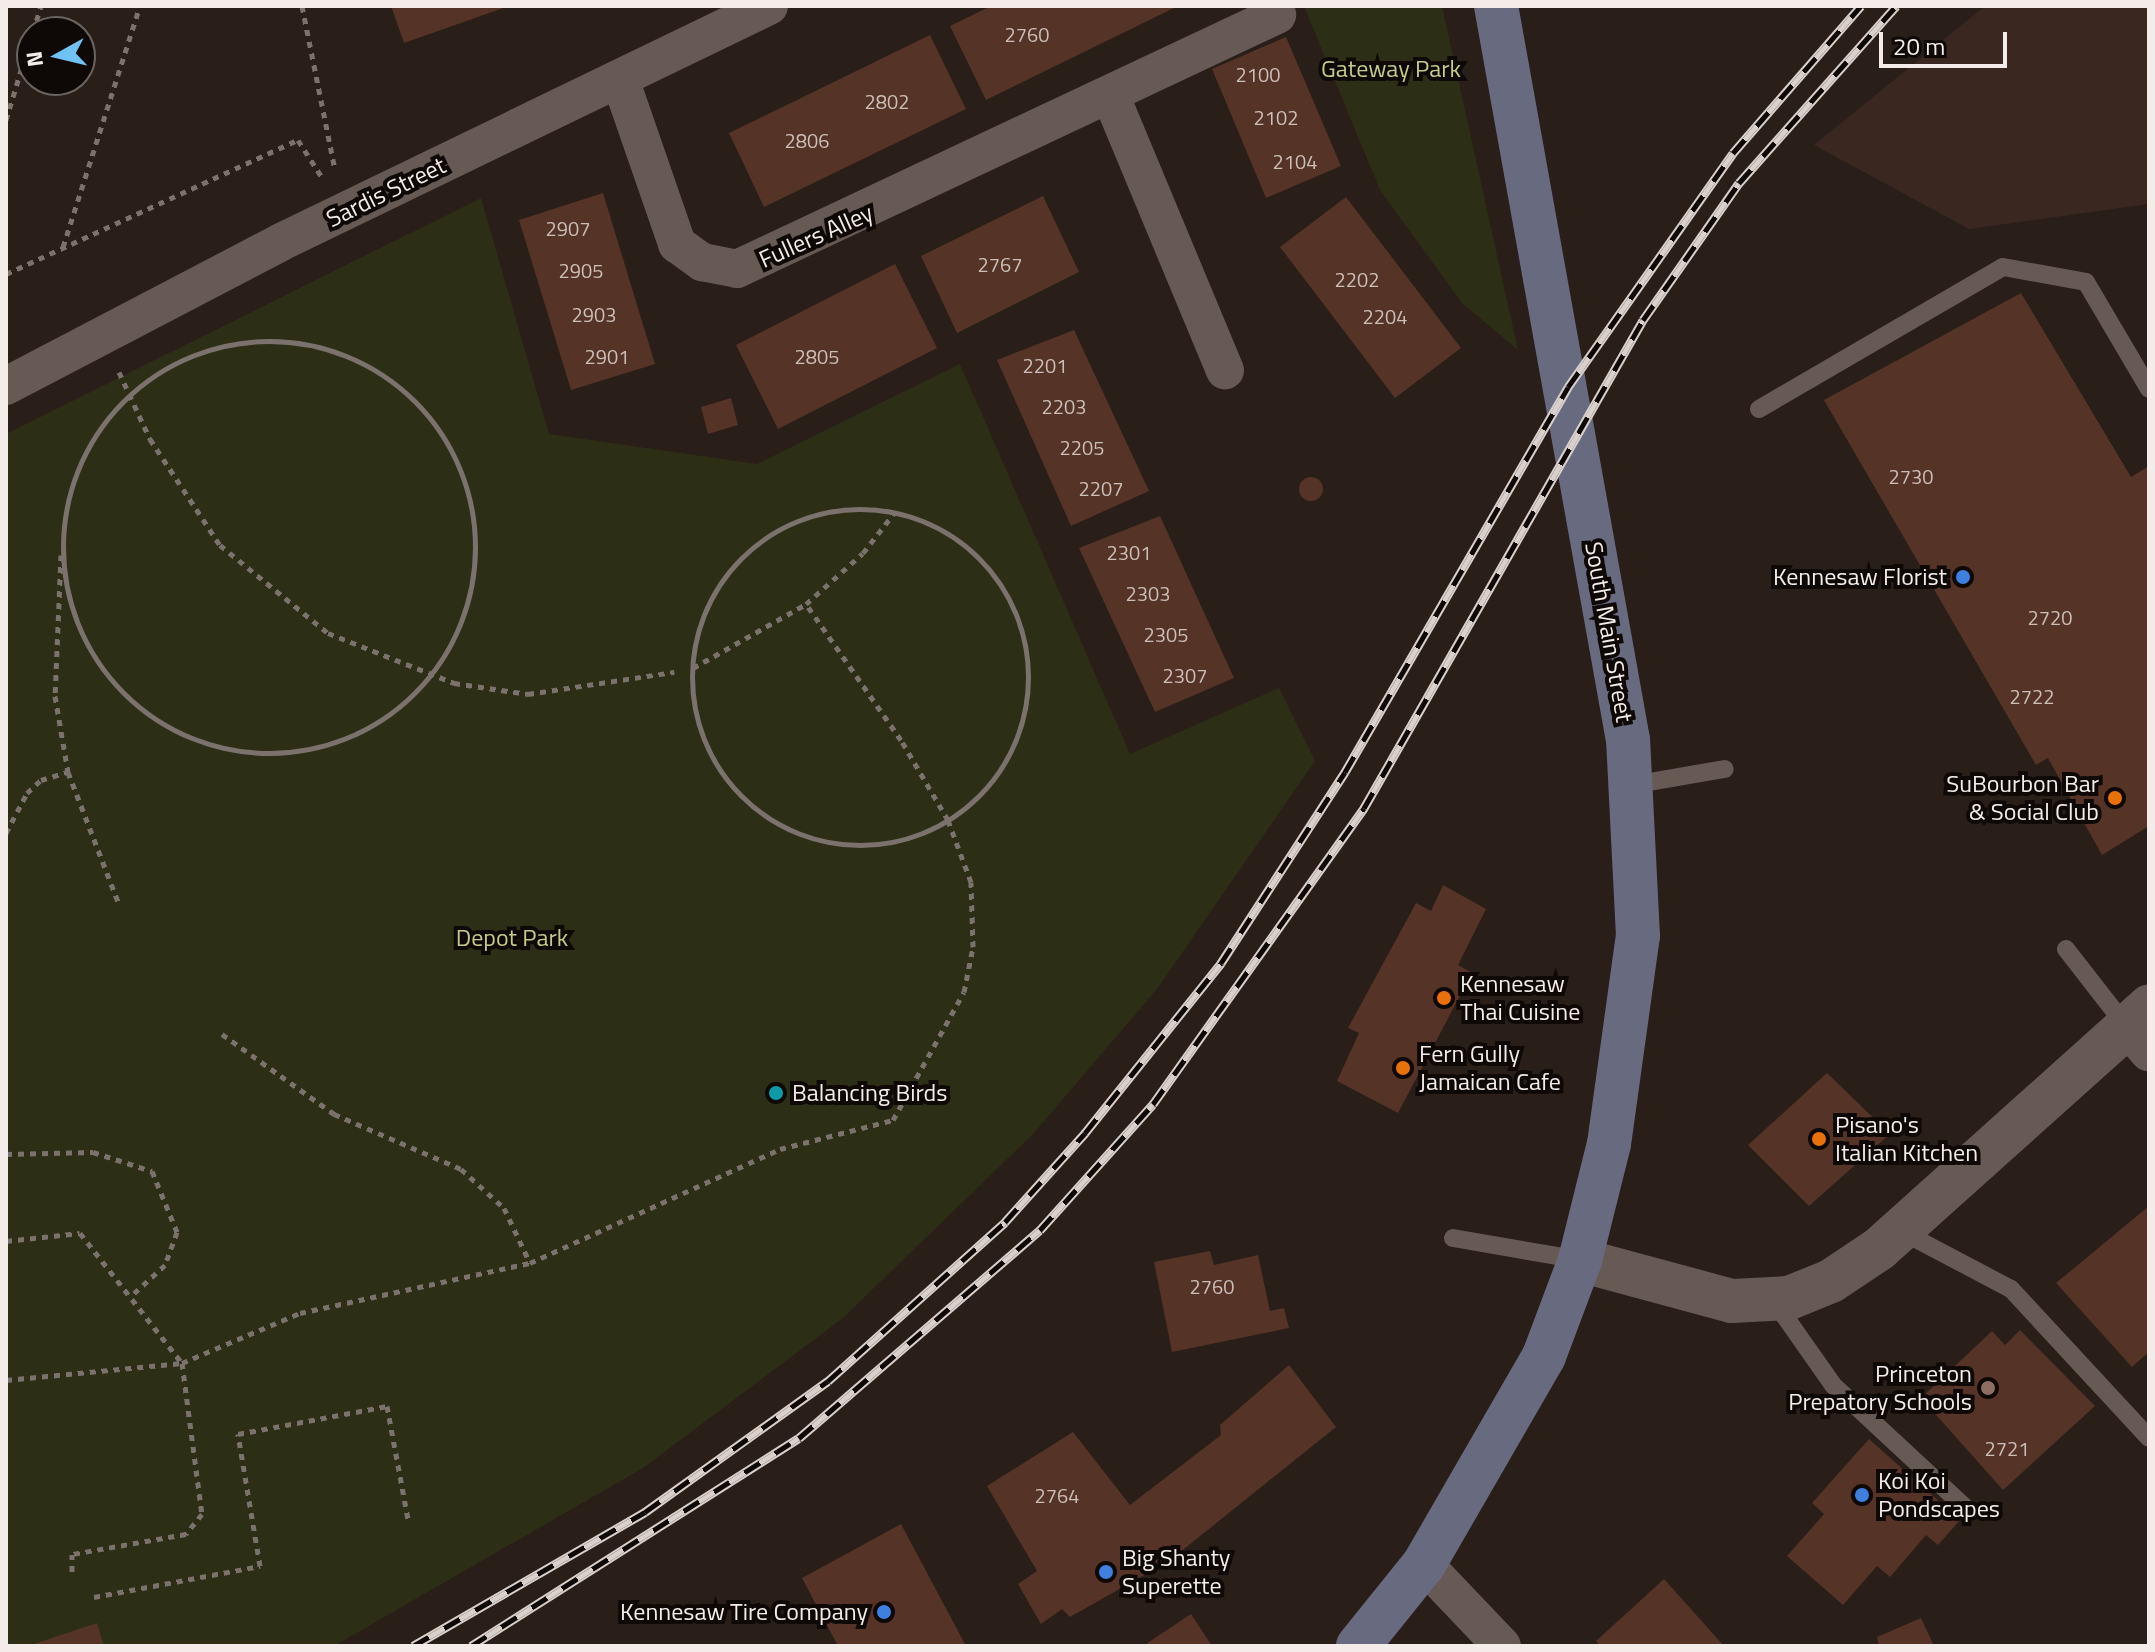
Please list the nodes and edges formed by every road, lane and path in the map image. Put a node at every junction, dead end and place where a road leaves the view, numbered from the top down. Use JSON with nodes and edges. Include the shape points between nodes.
{"nodes":[{"id":1,"x":140,"y":6,"type":"edge"},
{"id":2,"x":302,"y":6,"type":"edge"},
{"id":3,"x":769,"y":6,"type":"edge"},
{"id":4,"x":1496,"y":6,"type":"edge"},
{"id":5,"x":1277,"y":15,"type":"dead end"},
{"id":6,"x":620,"y":79,"type":"junction"},
{"id":7,"x":16,"y":87,"type":"edge"},
{"id":8,"x":1112,"y":99,"type":"junction"},
{"id":9,"x":6,"y":120,"type":"edge"},
{"id":10,"x":343,"y":212,"type":"junction"},
{"id":11,"x":62,"y":248,"type":"junction"},
{"id":12,"x":6,"y":274,"type":"edge"},
{"id":13,"x":113,"y":360,"type":"dead end"},
{"id":14,"x":1225,"y":370,"type":"dead end"},
{"id":15,"x":6,"y":386,"type":"edge"},
{"id":16,"x":2149,"y":389,"type":"edge"},
{"id":17,"x":130,"y":395,"type":"junction"},
{"id":18,"x":1759,"y":409,"type":"dead end"},
{"id":19,"x":895,"y":512,"type":"junction"},
{"id":20,"x":63,"y":542,"type":"junction"},
{"id":21,"x":806,"y":604,"type":"junction"},
{"id":22,"x":692,"y":668,"type":"junction"},
{"id":23,"x":674,"y":672,"type":"dead end"},
{"id":24,"x":430,"y":676,"type":"junction"},
{"id":25,"x":1725,"y":769,"type":"dead end"},
{"id":26,"x":68,"y":772,"type":"junction"},
{"id":27,"x":1632,"y":785,"type":"junction"},
{"id":28,"x":948,"y":820,"type":"junction"},
{"id":29,"x":6,"y":833,"type":"edge"},
{"id":30,"x":119,"y":904,"type":"dead end"},
{"id":31,"x":2066,"y":949,"type":"dead end"},
{"id":32,"x":2141,"y":1029,"type":"edge"},
{"id":33,"x":222,"y":1034,"type":"dead end"},
{"id":34,"x":6,"y":1154,"type":"edge"},
{"id":35,"x":1899,"y":1229,"type":"junction"},
{"id":36,"x":1453,"y":1238,"type":"dead end"},
{"id":37,"x":6,"y":1241,"type":"edge"},
{"id":38,"x":1580,"y":1260,"type":"junction"},
{"id":39,"x":530,"y":1263,"type":"junction"},
{"id":40,"x":130,"y":1297,"type":"junction"},
{"id":41,"x":1773,"y":1299,"type":"junction"},
{"id":42,"x":182,"y":1363,"type":"junction"},
{"id":43,"x":6,"y":1380,"type":"edge"},
{"id":44,"x":2149,"y":1438,"type":"edge"},
{"id":45,"x":1970,"y":1512,"type":"dead end"},
{"id":46,"x":408,"y":1519,"type":"dead end"},
{"id":47,"x":1424,"y":1564,"type":"junction"},
{"id":48,"x":72,"y":1574,"type":"dead end"},
{"id":49,"x":94,"y":1597,"type":"dead end"},
{"id":50,"x":1358,"y":1646,"type":"edge"},
{"id":51,"x":1502,"y":1646,"type":"edge"}],
"edges":[{"from":1,"to":11,"type":"path"},
{"from":2,"to":10,"type":"path"},
{"from":3,"to":6,"type":"street","name":"Sardis Street"},
{"from":4,"to":27,"type":"main road","name":"South Main Street"},
{"from":5,"to":8,"type":"street","name":"Fullers Alley"},
{"from":6,"to":8,"type":"street","name":"Fullers Alley","via":[[677,244],[702,262],[737,269]]},
{"from":6,"to":10,"type":"street","name":"Sardis Street"},
{"from":7,"to":9,"type":"path"},
{"from":8,"to":14,"type":"street"},
{"from":10,"to":11,"type":"path","via":[[298,140]]},
{"from":10,"to":15,"type":"street","name":"Sardis Street"},
{"from":11,"to":12,"type":"path"},
{"from":13,"to":17,"type":"path"},
{"from":16,"to":18,"type":"lane","via":[[2086,282],[2003,267]]},
{"from":17,"to":20,"type":"path","via":[[76,473]]},
{"from":17,"to":24,"type":"path","via":[[195,511],[248,573],[328,633]]},
{"from":17,"to":24,"type":"path","via":[[197,354],[265,340],[334,352],[397,386],[445,440],[470,506],[475,542],[464,612]]},
{"from":19,"to":21,"type":"path","via":[[863,553]]},
{"from":19,"to":22,"type":"path","via":[[863,508],[800,520],[745,554],[708,606]]},
{"from":19,"to":28,"type":"path","via":[[946,533],[981,560],[1012,606],[1025,648],[1024,714],[1013,746],[982,791]]},
{"from":20,"to":24,"type":"path","via":[[73,613],[102,668],[134,704],[198,741],[234,751],[307,751],[375,724]]},
{"from":20,"to":26,"type":"path","via":[[54,651]]},
{"from":21,"to":22,"type":"path"},
{"from":21,"to":28,"type":"path","via":[[847,656]]},
{"from":22,"to":28,"type":"path","via":[[694,702],[717,764],[761,813],[811,837],[854,845],[919,835]]},
{"from":23,"to":24,"type":"path","via":[[545,693]]},
{"from":25,"to":27,"type":"lane"},
{"from":26,"to":29,"type":"path","via":[[41,780],[27,793]]},
{"from":26,"to":30,"type":"path"},
{"from":27,"to":38,"type":"main road","name":"South Main Street","via":[[1638,907],[1629,1022]]},
{"from":28,"to":39,"type":"path","via":[[971,882],[973,947],[964,992],[904,1105],[881,1127],[810,1138],[592,1241]]},
{"from":31,"to":32,"type":"lane"},
{"from":32,"to":35,"type":"street"},
{"from":33,"to":39,"type":"path","via":[[334,1114],[461,1169],[504,1208]]},
{"from":34,"to":40,"type":"path","via":[[93,1152],[152,1171],[165,1187],[177,1232],[165,1265]]},
{"from":35,"to":41,"type":"street","via":[[1831,1281]]},
{"from":35,"to":44,"type":"lane","via":[[2011,1289]]},
{"from":36,"to":38,"type":"lane"},
{"from":37,"to":40,"type":"path","via":[[80,1233]]},
{"from":38,"to":41,"type":"street","via":[[1732,1301]]},
{"from":38,"to":47,"type":"main road","name":"South Main Street","via":[[1544,1356]]},
{"from":39,"to":42,"type":"path","via":[[300,1313]]},
{"from":40,"to":42,"type":"path"},
{"from":41,"to":45,"type":"lane","via":[[1833,1385]]},
{"from":42,"to":43,"type":"path"},
{"from":42,"to":48,"type":"path","via":[[202,1514],[186,1534],[72,1554]]},
{"from":46,"to":49,"type":"path","via":[[387,1406],[238,1434],[260,1566]]},
{"from":47,"to":50,"type":"main road","name":"South Main Street"},
{"from":47,"to":51,"type":"street"}]}
